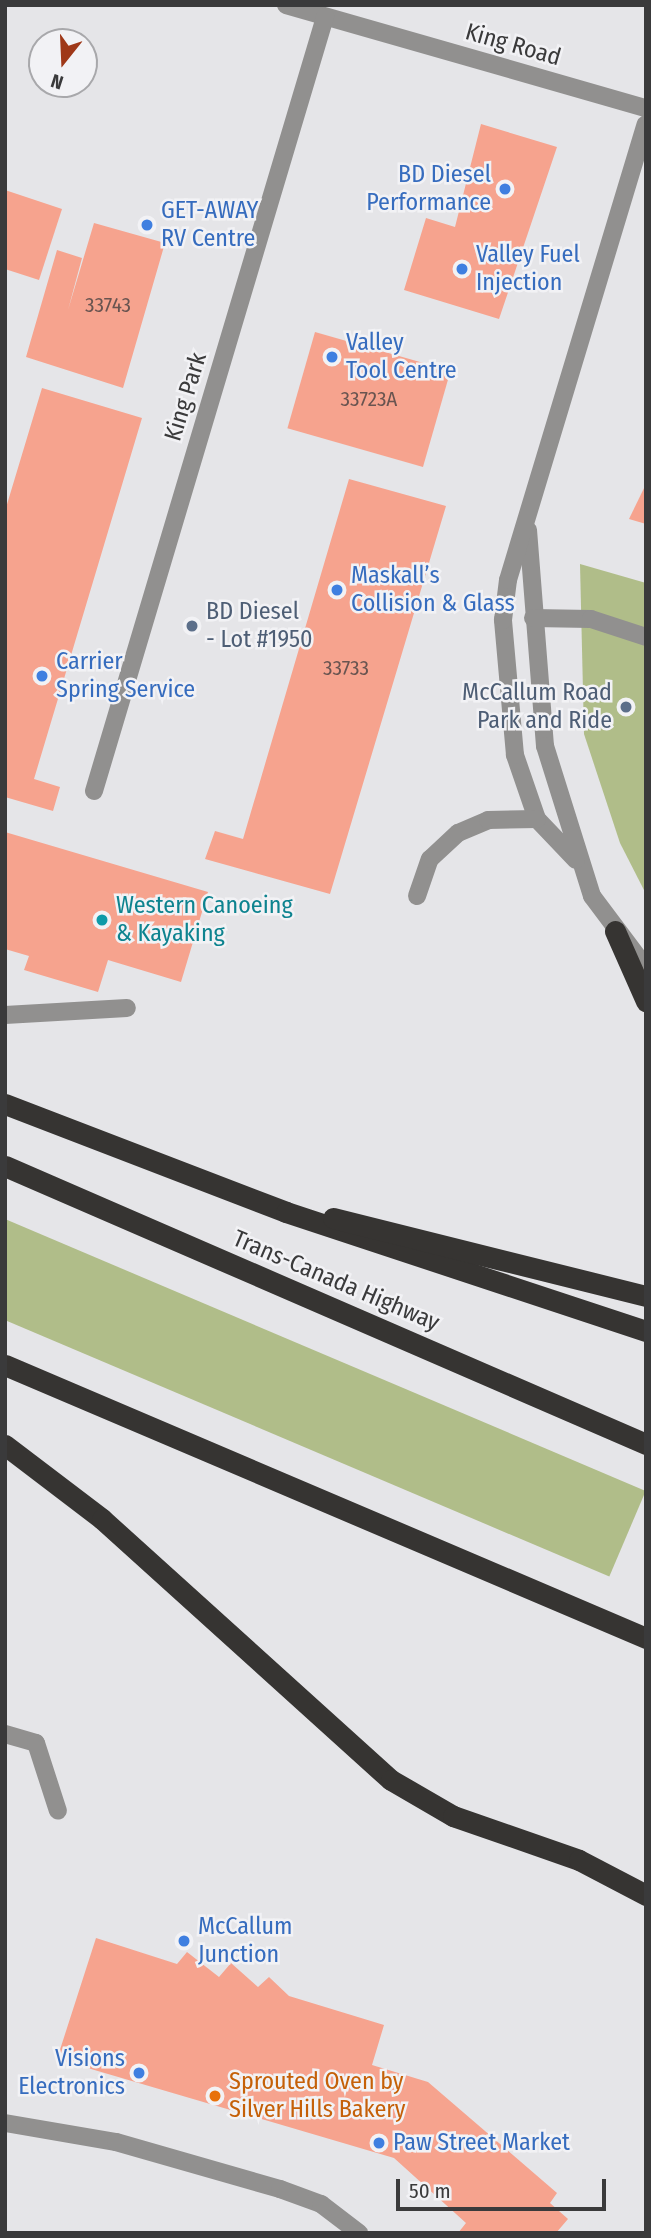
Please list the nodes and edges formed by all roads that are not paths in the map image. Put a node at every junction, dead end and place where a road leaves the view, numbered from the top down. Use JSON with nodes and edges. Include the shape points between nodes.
{"nodes":[{"id":1,"x":286,"y":5,"type":"edge"},
{"id":2,"x":325,"y":17,"type":"junction"},
{"id":3,"x":646,"y":108,"type":"edge"},
{"id":4,"x":646,"y":124,"type":"edge"},
{"id":5,"x":527,"y":526,"type":"junction"},
{"id":6,"x":533,"y":618,"type":"junction"},
{"id":7,"x":646,"y":637,"type":"edge"},
{"id":8,"x":94,"y":791,"type":"dead end"},
{"id":9,"x":537,"y":819,"type":"junction"},
{"id":10,"x":576,"y":860,"type":"junction"},
{"id":11,"x":417,"y":896,"type":"dead end"},
{"id":12,"x":615,"y":931,"type":"junction"},
{"id":13,"x":646,"y":968,"type":"edge"},
{"id":14,"x":646,"y":1002,"type":"edge"},
{"id":15,"x":127,"y":1008,"type":"dead end"},
{"id":16,"x":5,"y":1015,"type":"edge"},
{"id":17,"x":5,"y":1104,"type":"edge"},
{"id":18,"x":5,"y":1166,"type":"edge"},
{"id":19,"x":286,"y":1212,"type":"junction"},
{"id":20,"x":646,"y":1296,"type":"edge"},
{"id":21,"x":646,"y":1331,"type":"edge"},
{"id":22,"x":5,"y":1365,"type":"edge"},
{"id":23,"x":646,"y":1444,"type":"edge"},
{"id":24,"x":5,"y":1445,"type":"edge"},
{"id":25,"x":646,"y":1638,"type":"edge"},
{"id":26,"x":5,"y":1734,"type":"edge"},
{"id":27,"x":58,"y":1811,"type":"dead end"},
{"id":28,"x":646,"y":1895,"type":"edge"},
{"id":29,"x":5,"y":2123,"type":"edge"},
{"id":30,"x":359,"y":2233,"type":"edge"}],
"edges":[{"from":1,"to":2,"type":"street","name":"King Road"},
{"from":2,"to":3,"type":"street","name":"King Road"},
{"from":2,"to":8,"type":"street","name":"King Park"},
{"from":4,"to":5,"type":"street"},
{"from":5,"to":6,"type":"street"},
{"from":5,"to":9,"type":"street","via":[[508,580],[503,620],[516,755]]},
{"from":6,"to":7,"type":"street","via":[[591,619]]},
{"from":6,"to":10,"type":"street","via":[[545,746]]},
{"from":9,"to":10,"type":"street"},
{"from":9,"to":11,"type":"street","via":[[488,820],[458,833],[430,859]]},
{"from":10,"to":12,"type":"street"},
{"from":12,"to":13,"type":"street"},
{"from":12,"to":14,"type":"highway"},
{"from":15,"to":16,"type":"street"},
{"from":17,"to":19,"type":"highway"},
{"from":18,"to":23,"type":"highway","name":"Trans-Canada Highway"},
{"from":19,"to":20,"type":"highway","via":[[372,1224],[553,1277]]},
{"from":19,"to":21,"type":"highway"},
{"from":22,"to":25,"type":"highway"},
{"from":24,"to":28,"type":"highway","via":[[102,1519],[391,1780],[453,1816],[579,1860]]},
{"from":26,"to":27,"type":"street","via":[[36,1743]]},
{"from":29,"to":30,"type":"street","via":[[116,2142],[279,2189],[321,2204]]}]}
